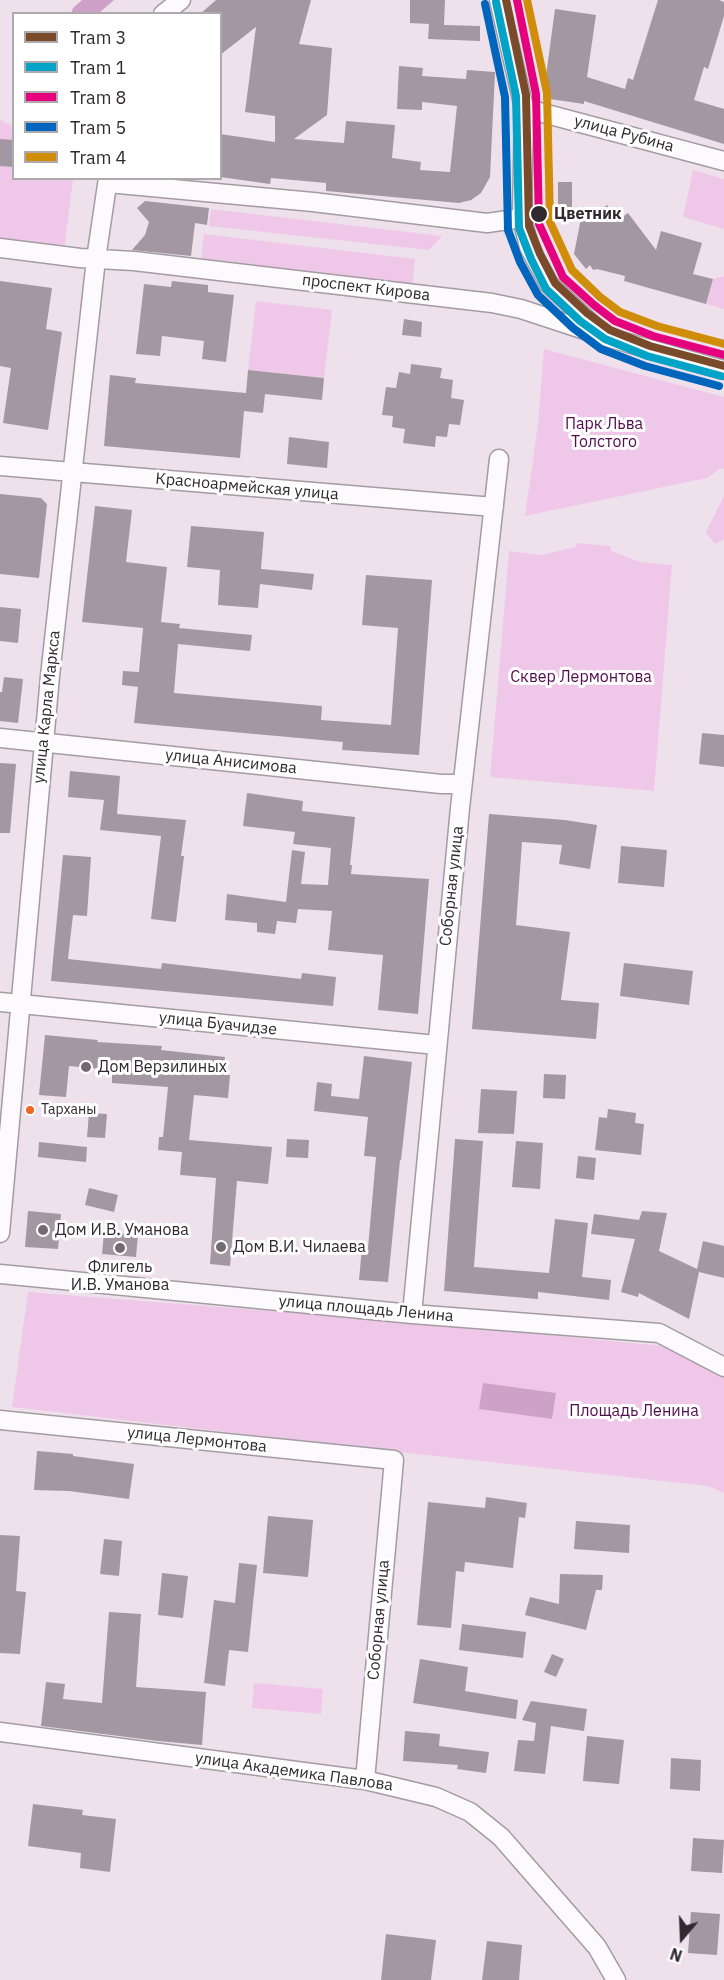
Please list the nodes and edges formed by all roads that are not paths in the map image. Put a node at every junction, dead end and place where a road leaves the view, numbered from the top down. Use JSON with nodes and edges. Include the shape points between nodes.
{"nodes":[{"id":1,"x":181,"y":0,"type":"edge"},
{"id":2,"x":499,"y":0,"type":"edge"},
{"id":3,"x":166,"y":12,"type":"edge"},
{"id":4,"x":524,"y":108,"type":"junction"},
{"id":5,"x":724,"y":161,"type":"edge"},
{"id":6,"x":108,"y":181,"type":"edge"},
{"id":7,"x":522,"y":218,"type":"junction"},
{"id":8,"x":0,"y":248,"type":"edge"},
{"id":9,"x":96,"y":259,"type":"junction"},
{"id":10,"x":603,"y":336,"type":"junction"},
{"id":11,"x":724,"y":370,"type":"edge"},
{"id":12,"x":499,"y":459,"type":"dead end"},
{"id":13,"x":0,"y":466,"type":"edge"},
{"id":14,"x":73,"y":472,"type":"junction"},
{"id":15,"x":494,"y":507,"type":"junction"},
{"id":16,"x":0,"y":738,"type":"edge"},
{"id":17,"x":44,"y":743,"type":"junction"},
{"id":18,"x":462,"y":784,"type":"junction"},
{"id":19,"x":0,"y":1002,"type":"edge"},
{"id":20,"x":19,"y":1004,"type":"junction"},
{"id":21,"x":436,"y":1045,"type":"junction"},
{"id":22,"x":0,"y":1233,"type":"edge"},
{"id":23,"x":0,"y":1274,"type":"edge"},
{"id":24,"x":412,"y":1314,"type":"junction"},
{"id":25,"x":724,"y":1367,"type":"edge"},
{"id":26,"x":0,"y":1420,"type":"edge"},
{"id":27,"x":394,"y":1460,"type":"joint"},
{"id":28,"x":0,"y":1732,"type":"edge"},
{"id":29,"x":365,"y":1780,"type":"junction"},
{"id":30,"x":616,"y":1980,"type":"edge"}],
"edges":[{"from":1,"to":3,"type":"street"},
{"from":2,"to":4,"type":"street"},
{"from":4,"to":5,"type":"street","name":"улица Рубина"},
{"from":4,"to":7,"type":"street"},
{"from":6,"to":7,"type":"street","via":[[487,223]]},
{"from":6,"to":9,"type":"street","name":"улица Карла Маркса"},
{"from":7,"to":10,"type":"street","via":[[529,247],[549,284]]},
{"from":8,"to":9,"type":"street","name":"проспект Кирова"},
{"from":9,"to":10,"type":"street","name":"проспект Кирова","via":[[492,303]]},
{"from":9,"to":14,"type":"street","name":"улица Карла Маркса"},
{"from":10,"to":11,"type":"street","name":"проспект Кирова"},
{"from":12,"to":15,"type":"street","name":"Соборная улица"},
{"from":13,"to":14,"type":"street","name":"Красноармейская улица"},
{"from":14,"to":15,"type":"street","name":"Красноармейская улица"},
{"from":14,"to":17,"type":"street","name":"улица Карла Маркса"},
{"from":15,"to":18,"type":"street","name":"Соборная улица"},
{"from":16,"to":17,"type":"street","name":"улица Анисимова"},
{"from":17,"to":18,"type":"street","name":"улица Анисимова"},
{"from":17,"to":20,"type":"street","name":"улица Карла Маркса"},
{"from":18,"to":21,"type":"street","name":"Соборная улица"},
{"from":19,"to":20,"type":"street","name":"улица Буачидзе"},
{"from":20,"to":21,"type":"street","name":"улица Буачидзе"},
{"from":20,"to":22,"type":"street","name":"улица Карла Маркса"},
{"from":21,"to":24,"type":"street","name":"Соборная улица"},
{"from":23,"to":24,"type":"street","name":"улица площадь Ленина"},
{"from":24,"to":25,"type":"street","name":"улица площадь Ленина","via":[[659,1333]]},
{"from":26,"to":27,"type":"street","name":"улица Лермонтова"},
{"from":27,"to":29,"type":"street","name":"Соборная улица"},
{"from":28,"to":29,"type":"street","name":"улица Академика Павлова"},
{"from":29,"to":30,"type":"street","name":"улица Академика Павлова","via":[[436,1797],[470,1812],[501,1837],[555,1898],[597,1947]]}]}
